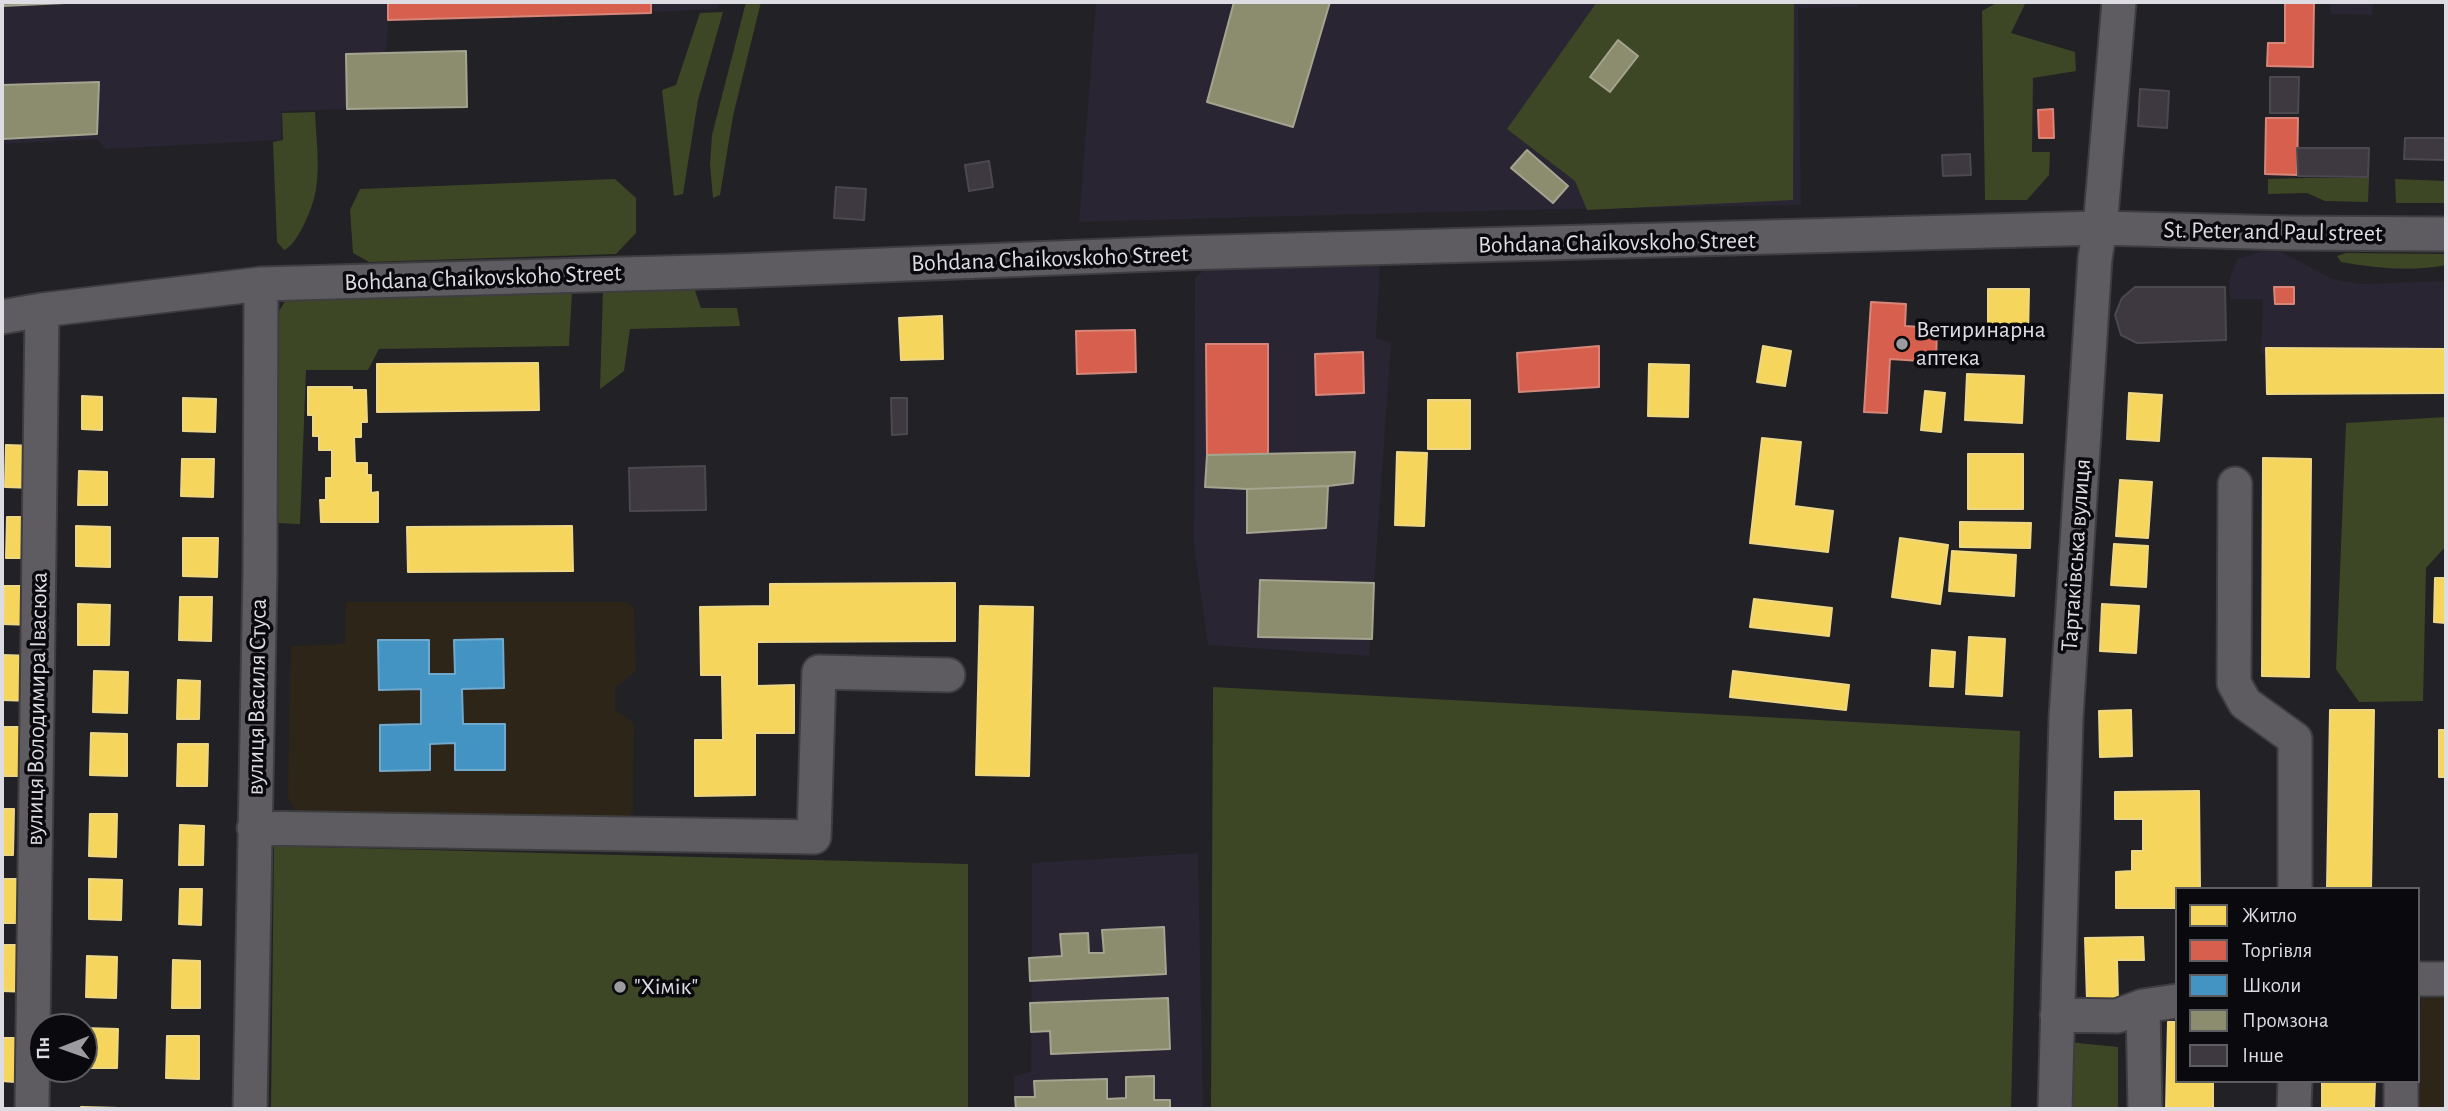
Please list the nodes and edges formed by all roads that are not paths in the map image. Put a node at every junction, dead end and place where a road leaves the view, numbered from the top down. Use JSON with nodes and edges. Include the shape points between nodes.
{"nodes":[{"id":1,"x":2119,"y":2,"type":"edge"},
{"id":2,"x":2100,"y":228,"type":"junction"},
{"id":3,"x":2446,"y":234,"type":"edge"},
{"id":4,"x":261,"y":284,"type":"junction"},
{"id":5,"x":42,"y":310,"type":"junction"},
{"id":6,"x":2,"y":317,"type":"edge"},
{"id":7,"x":2235,"y":484,"type":"dead end"},
{"id":8,"x":948,"y":675,"type":"dead end"},
{"id":9,"x":254,"y":828,"type":"junction"},
{"id":10,"x":2295,"y":887,"type":"edge"},
{"id":11,"x":2420,"y":979,"type":"edge"},
{"id":12,"x":2446,"y":979,"type":"edge"},
{"id":13,"x":2175,"y":1001,"type":"edge"},
{"id":14,"x":2143,"y":1006,"type":"junction"},
{"id":15,"x":2057,"y":1015,"type":"junction"},
{"id":16,"x":2295,"y":1083,"type":"edge"},
{"id":17,"x":2401,"y":1083,"type":"edge"},
{"id":18,"x":32,"y":1109,"type":"edge"},
{"id":19,"x":250,"y":1109,"type":"edge"},
{"id":20,"x":2055,"y":1109,"type":"edge"},
{"id":21,"x":2145,"y":1109,"type":"edge"},
{"id":22,"x":2294,"y":1109,"type":"edge"},
{"id":23,"x":2401,"y":1109,"type":"edge"}],
"edges":[{"from":1,"to":2,"type":"street","name":"Тартаківська вулиця"},
{"from":2,"to":3,"type":"street","name":"St. Peter and Paul street"},
{"from":2,"to":4,"type":"street","name":"Bohdana Chaikovskoho Street"},
{"from":2,"to":15,"type":"street","name":"Тартаківська вулиця","via":[[2066,718]]},
{"from":4,"to":5,"type":"street","name":"Bohdana Chaikovskoho Street"},
{"from":4,"to":9,"type":"street","name":"вулиця Василя Стуса"},
{"from":5,"to":6,"type":"street","name":"Bohdana Chaikovskoho Street"},
{"from":5,"to":18,"type":"street","name":"вулиця Володимира Івасюка"},
{"from":7,"to":10,"type":"street","via":[[2234,683],[2245,703],[2295,739]]},
{"from":8,"to":9,"type":"street","via":[[819,672],[814,837]]},
{"from":9,"to":19,"type":"street","name":"вулиця Василя Стуса"},
{"from":11,"to":12,"type":"street"},
{"from":13,"to":14,"type":"street"},
{"from":14,"to":15,"type":"street","via":[[2117,1016]]},
{"from":14,"to":21,"type":"street"},
{"from":15,"to":20,"type":"street","name":"Тартаківська вулиця"},
{"from":16,"to":22,"type":"street"},
{"from":17,"to":23,"type":"street"}]}
